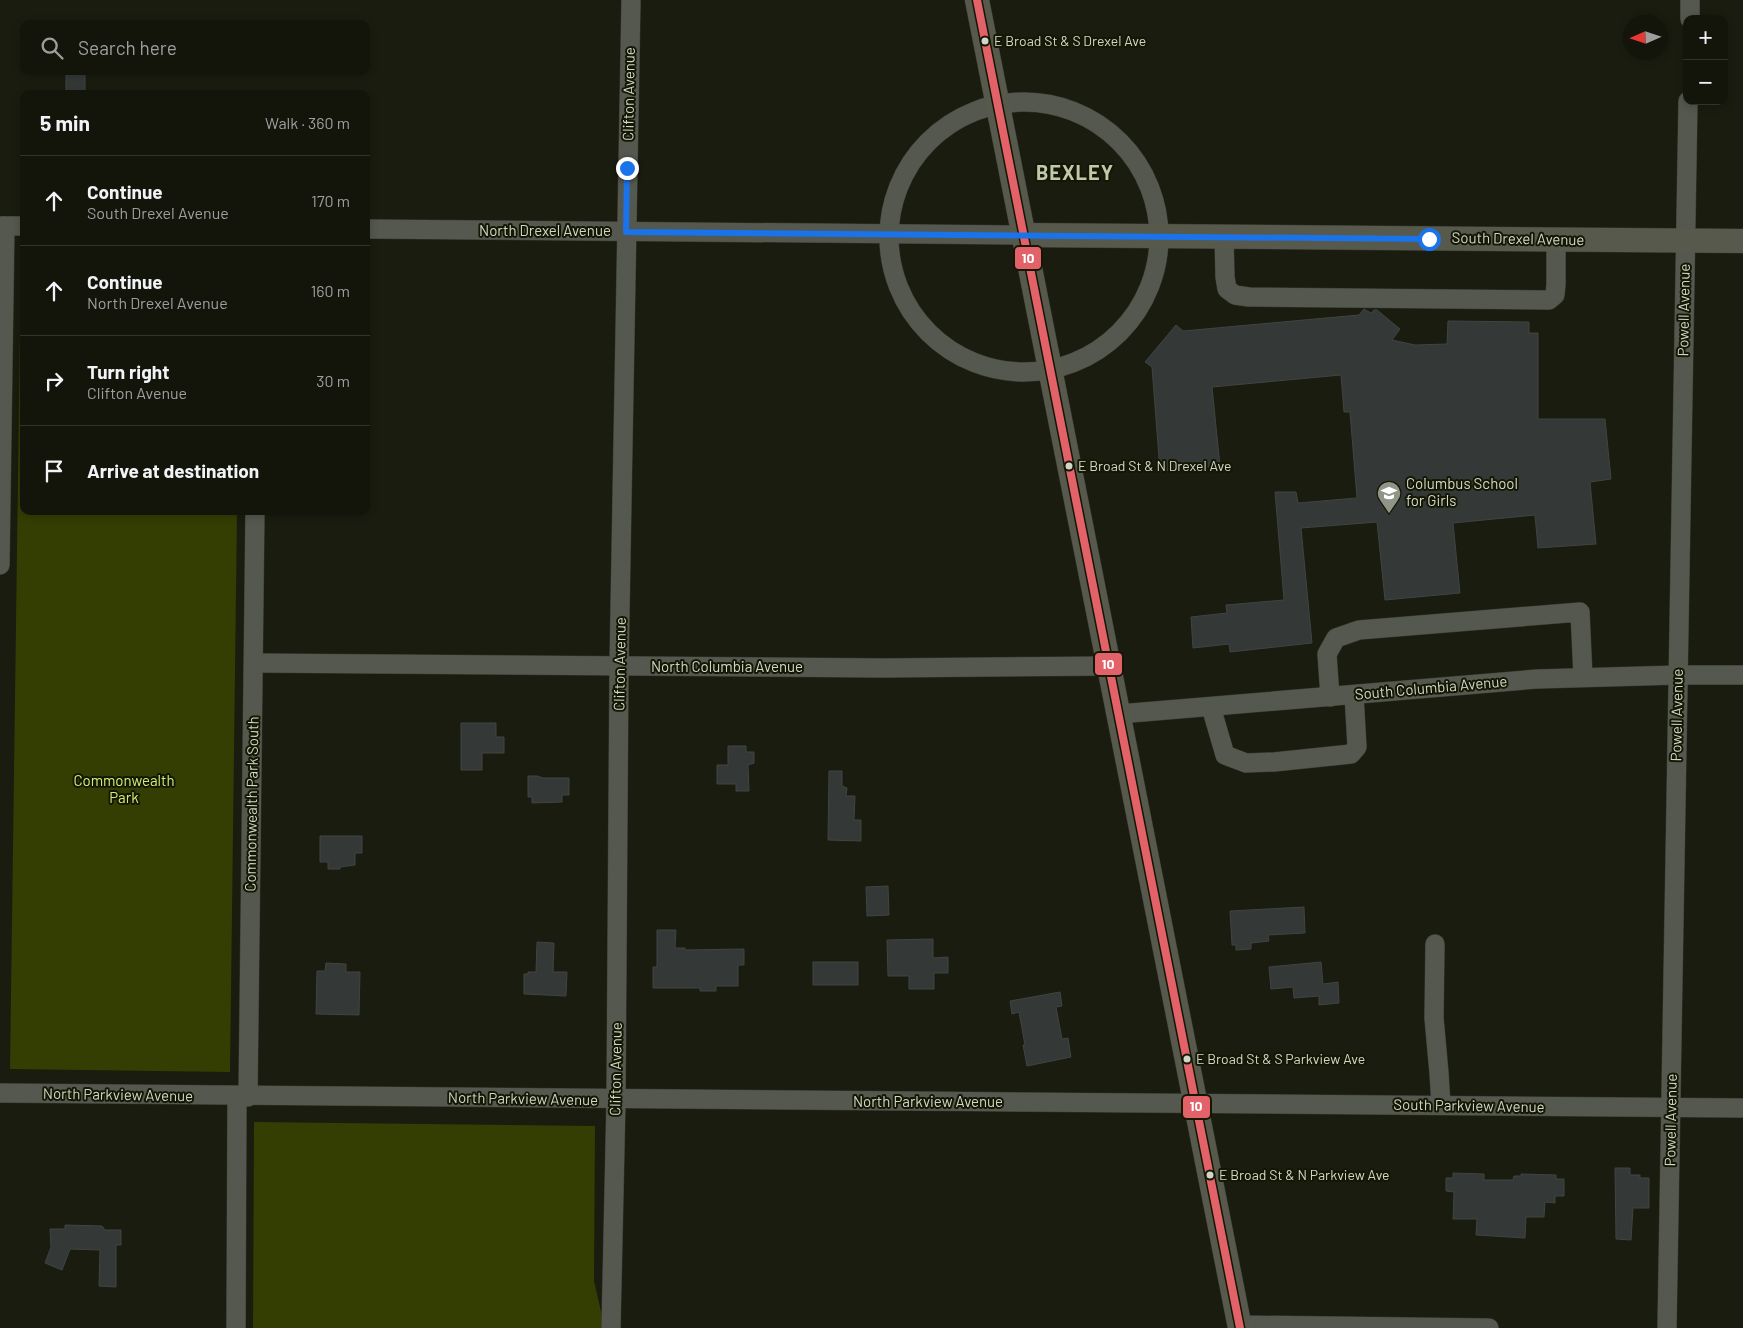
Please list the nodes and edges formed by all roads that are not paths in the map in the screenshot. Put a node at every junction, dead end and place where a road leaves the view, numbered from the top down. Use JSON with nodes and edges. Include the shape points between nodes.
{"nodes":[{"id":1,"x":630,"y":0,"type":"edge"},
{"id":2,"x":977,"y":0,"type":"edge"},
{"id":3,"x":1690,"y":0,"type":"edge"},
{"id":4,"x":1690,"y":15,"type":"edge"},
{"id":5,"x":998,"y":104,"type":"junction"},
{"id":6,"x":1688,"y":105,"type":"edge"},
{"id":7,"x":10,"y":226,"type":"edge"},
{"id":8,"x":370,"y":229,"type":"edge"},
{"id":9,"x":626,"y":232,"type":"junction"},
{"id":10,"x":888,"y":234,"type":"junction"},
{"id":11,"x":1023,"y":235,"type":"junction"},
{"id":12,"x":1159,"y":236,"type":"junction"},
{"id":13,"x":1224,"y":237,"type":"junction"},
{"id":14,"x":1556,"y":240,"type":"junction"},
{"id":15,"x":1686,"y":241,"type":"junction"},
{"id":16,"x":1743,"y":241,"type":"edge"},
{"id":17,"x":1050,"y":370,"type":"junction"},
{"id":18,"x":255,"y":515,"type":"edge"},
{"id":19,"x":0,"y":565,"type":"edge"},
{"id":20,"x":254,"y":663,"type":"junction"},
{"id":21,"x":619,"y":666,"type":"junction"},
{"id":22,"x":1110,"y":666,"type":"junction"},
{"id":23,"x":1678,"y":675,"type":"junction"},
{"id":24,"x":1743,"y":675,"type":"edge"},
{"id":25,"x":1583,"y":677,"type":"junction"},
{"id":26,"x":1354,"y":694,"type":"junction"},
{"id":27,"x":1330,"y":697,"type":"junction"},
{"id":28,"x":1211,"y":707,"type":"junction"},
{"id":29,"x":1119,"y":714,"type":"junction"},
{"id":30,"x":1435,"y":944,"type":"dead end"},
{"id":31,"x":0,"y":1093,"type":"edge"},
{"id":32,"x":242,"y":1096,"type":"junction"},
{"id":33,"x":616,"y":1100,"type":"junction"},
{"id":34,"x":1195,"y":1103,"type":"junction"},
{"id":35,"x":1440,"y":1106,"type":"junction"},
{"id":36,"x":1671,"y":1108,"type":"junction"},
{"id":37,"x":1743,"y":1108,"type":"edge"},
{"id":38,"x":1240,"y":1326,"type":"edge"},
{"id":39,"x":236,"y":1328,"type":"edge"},
{"id":40,"x":611,"y":1328,"type":"edge"},
{"id":41,"x":1489,"y":1328,"type":"edge"},
{"id":42,"x":1667,"y":1328,"type":"edge"}],
"edges":[{"from":1,"to":9,"type":"street","name":"Clifton Avenue"},
{"from":2,"to":5,"type":"main road"},
{"from":3,"to":4,"type":"street"},
{"from":5,"to":10,"type":"street","via":[[973,111],[955,121],[920,151],[899,185],[891,208]]},
{"from":5,"to":11,"type":"main road"},
{"from":5,"to":12,"type":"street","via":[[1024,101],[1054,104],[1078,112],[1122,142],[1148,183],[1156,209]]},
{"from":6,"to":15,"type":"street","name":"Powell Avenue"},
{"from":7,"to":19,"type":"street"},
{"from":8,"to":9,"type":"street","name":"North Drexel Avenue"},
{"from":9,"to":10,"type":"street","name":"North Drexel Avenue"},
{"from":9,"to":21,"type":"street","name":"Clifton Avenue"},
{"from":10,"to":11,"type":"street","name":"North Drexel Avenue"},
{"from":10,"to":17,"type":"street","via":[[891,264],[900,293],[916,320],[936,341],[961,358],[990,369],[1019,373]]},
{"from":11,"to":12,"type":"main road","name":"South Drexel Avenue"},
{"from":11,"to":17,"type":"main road"},
{"from":12,"to":13,"type":"main road","name":"South Drexel Avenue"},
{"from":12,"to":17,"type":"street","via":[[1152,282],[1143,304],[1129,324],[1095,354]]},
{"from":13,"to":14,"type":"main road","name":"South Drexel Avenue"},
{"from":13,"to":14,"type":"street","via":[[1227,289],[1235,295],[1549,300],[1554,295],[1556,284]]},
{"from":14,"to":15,"type":"main road","name":"South Drexel Avenue"},
{"from":15,"to":16,"type":"main road","name":"South Drexel Avenue"},
{"from":15,"to":23,"type":"street","name":"Powell Avenue"},
{"from":17,"to":22,"type":"main road"},
{"from":18,"to":20,"type":"street","name":"Commonwealth Park South"},
{"from":20,"to":21,"type":"street","name":"North Columbia Avenue"},
{"from":20,"to":32,"type":"street","name":"Commonwealth Park South"},
{"from":21,"to":22,"type":"street","name":"North Columbia Avenue"},
{"from":21,"to":33,"type":"street","name":"Clifton Avenue"},
{"from":22,"to":29,"type":"main road"},
{"from":23,"to":24,"type":"street","name":"South Columbia Avenue"},
{"from":23,"to":25,"type":"street","name":"South Columbia Avenue"},
{"from":23,"to":36,"type":"street","name":"Powell Avenue"},
{"from":25,"to":26,"type":"street","name":"South Columbia Avenue"},
{"from":25,"to":27,"type":"street","via":[[1580,612],[1359,630],[1336,638],[1326,654]]},
{"from":26,"to":27,"type":"street","name":"South Columbia Avenue"},
{"from":26,"to":28,"type":"street","via":[[1357,747],[1351,754],[1274,762],[1246,763],[1225,756]]},
{"from":27,"to":28,"type":"street","name":"South Columbia Avenue"},
{"from":28,"to":29,"type":"street","name":"South Columbia Avenue"},
{"from":29,"to":34,"type":"main road"},
{"from":30,"to":35,"type":"street","via":[[1434,1018]]},
{"from":31,"to":32,"type":"street","name":"North Parkview Avenue"},
{"from":32,"to":33,"type":"street","name":"North Parkview Avenue"},
{"from":32,"to":39,"type":"street","name":"Commonwealth Park South"},
{"from":33,"to":34,"type":"street","name":"North Parkview Avenue"},
{"from":33,"to":40,"type":"street","name":"Clifton Avenue"},
{"from":34,"to":35,"type":"street","name":"South Parkview Avenue"},
{"from":34,"to":38,"type":"main road"},
{"from":35,"to":36,"type":"street","name":"South Parkview Avenue"},
{"from":36,"to":37,"type":"street","name":"South Parkview Avenue"},
{"from":36,"to":42,"type":"street","name":"Powell Avenue"},
{"from":38,"to":41,"type":"street"}]}
